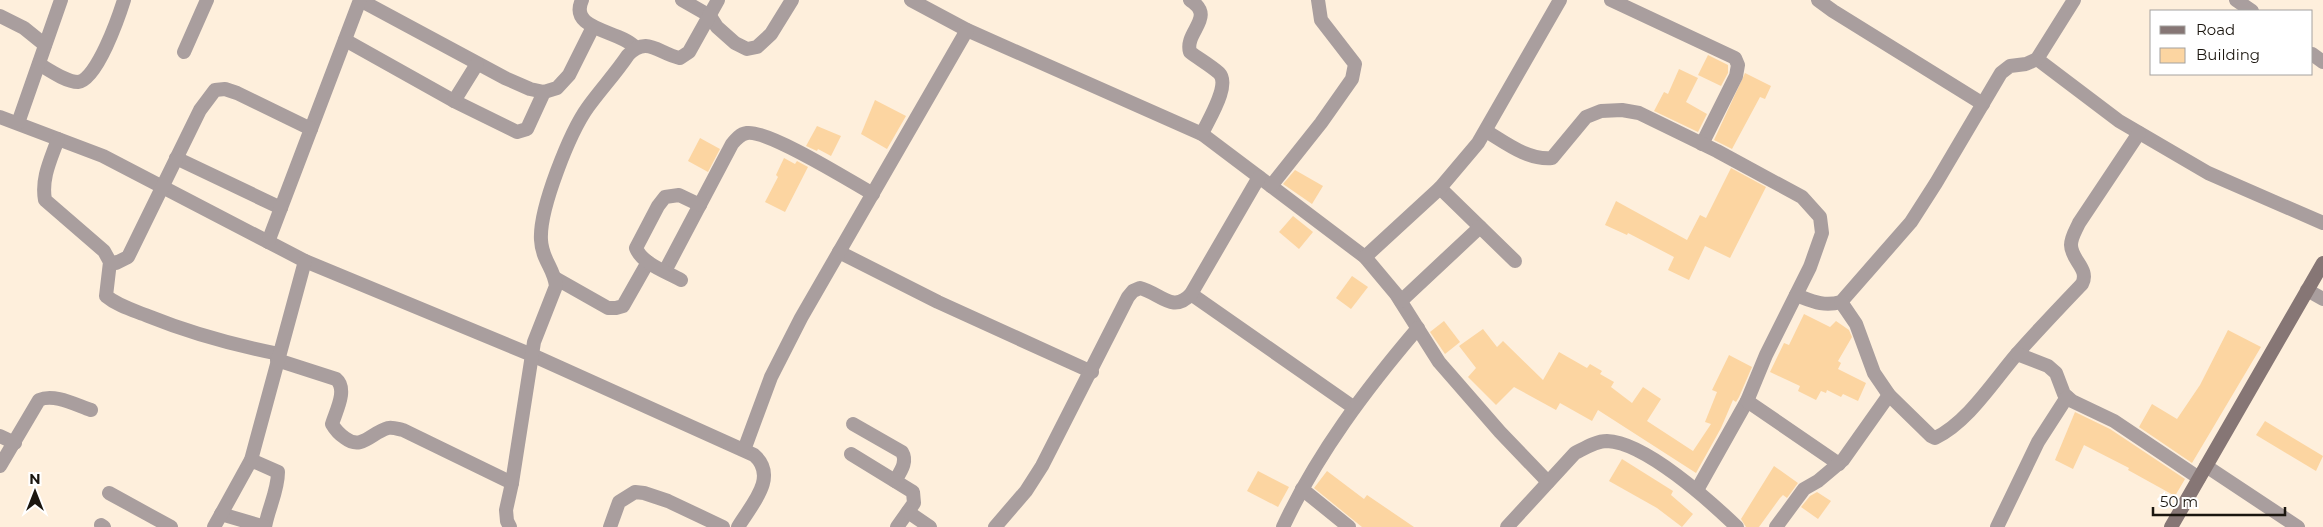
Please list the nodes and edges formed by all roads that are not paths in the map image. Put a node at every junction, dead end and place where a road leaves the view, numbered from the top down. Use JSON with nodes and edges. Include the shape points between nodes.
{"nodes":[{"id":1,"x":61,"y":0,"type":"edge"},
{"id":2,"x":124,"y":0,"type":"edge"},
{"id":3,"x":207,"y":0,"type":"edge"},
{"id":4,"x":360,"y":0,"type":"edge"},
{"id":5,"x":582,"y":0,"type":"edge"},
{"id":6,"x":682,"y":0,"type":"edge"},
{"id":7,"x":718,"y":0,"type":"edge"},
{"id":8,"x":792,"y":0,"type":"edge"},
{"id":9,"x":911,"y":0,"type":"edge"},
{"id":10,"x":1190,"y":0,"type":"edge"},
{"id":11,"x":1318,"y":0,"type":"edge"},
{"id":12,"x":1560,"y":0,"type":"edge"},
{"id":13,"x":1611,"y":0,"type":"edge"},
{"id":14,"x":1818,"y":0,"type":"edge"},
{"id":15,"x":2074,"y":0,"type":"edge"},
{"id":16,"x":2236,"y":0,"type":"edge"},
{"id":17,"x":2251,"y":10,"type":"edge"},
{"id":18,"x":0,"y":16,"type":"edge"},
{"id":19,"x":710,"y":16,"type":"junction"},
{"id":20,"x":593,"y":27,"type":"junction"},
{"id":21,"x":967,"y":30,"type":"junction"},
{"id":22,"x":345,"y":40,"type":"junction"},
{"id":23,"x":45,"y":45,"type":"junction"},
{"id":24,"x":635,"y":47,"type":"junction"},
{"id":25,"x":184,"y":52,"type":"dead end"},
{"id":26,"x":2037,"y":59,"type":"junction"},
{"id":27,"x":39,"y":64,"type":"junction"},
{"id":28,"x":477,"y":64,"type":"junction"},
{"id":29,"x":544,"y":92,"type":"junction"},
{"id":30,"x":454,"y":101,"type":"junction"},
{"id":31,"x":1983,"y":104,"type":"junction"},
{"id":32,"x":0,"y":117,"type":"edge"},
{"id":33,"x":18,"y":123,"type":"junction"},
{"id":34,"x":311,"y":129,"type":"junction"},
{"id":35,"x":1486,"y":131,"type":"junction"},
{"id":36,"x":2139,"y":133,"type":"junction"},
{"id":37,"x":1202,"y":134,"type":"junction"},
{"id":38,"x":58,"y":139,"type":"junction"},
{"id":39,"x":1702,"y":144,"type":"junction"},
{"id":40,"x":176,"y":158,"type":"junction"},
{"id":41,"x":1260,"y":177,"type":"junction"},
{"id":42,"x":162,"y":186,"type":"junction"},
{"id":43,"x":1271,"y":186,"type":"junction"},
{"id":44,"x":1440,"y":188,"type":"junction"},
{"id":45,"x":873,"y":194,"type":"junction"},
{"id":46,"x":700,"y":205,"type":"junction"},
{"id":47,"x":281,"y":208,"type":"junction"},
{"id":48,"x":2323,"y":223,"type":"edge"},
{"id":49,"x":1480,"y":226,"type":"junction"},
{"id":50,"x":268,"y":242,"type":"junction"},
{"id":51,"x":839,"y":252,"type":"junction"},
{"id":52,"x":1365,"y":257,"type":"junction"},
{"id":53,"x":305,"y":261,"type":"junction"},
{"id":54,"x":1515,"y":261,"type":"dead end"},
{"id":55,"x":110,"y":262,"type":"junction"},
{"id":56,"x":648,"y":262,"type":"junction"},
{"id":57,"x":2323,"y":263,"type":"edge"},
{"id":58,"x":665,"y":271,"type":"junction"},
{"id":59,"x":555,"y":278,"type":"junction"},
{"id":60,"x":681,"y":280,"type":"dead end"},
{"id":61,"x":2306,"y":290,"type":"junction"},
{"id":62,"x":1191,"y":294,"type":"junction"},
{"id":63,"x":1796,"y":295,"type":"junction"},
{"id":64,"x":2323,"y":299,"type":"edge"},
{"id":65,"x":1401,"y":301,"type":"junction"},
{"id":66,"x":1841,"y":302,"type":"junction"},
{"id":67,"x":1418,"y":328,"type":"junction"},
{"id":68,"x":2017,"y":354,"type":"junction"},
{"id":69,"x":532,"y":355,"type":"junction"},
{"id":70,"x":278,"y":357,"type":"junction"},
{"id":71,"x":1092,"y":372,"type":"junction"},
{"id":72,"x":1889,"y":395,"type":"junction"},
{"id":73,"x":2067,"y":397,"type":"junction"},
{"id":74,"x":1746,"y":401,"type":"junction"},
{"id":75,"x":1353,"y":407,"type":"junction"},
{"id":76,"x":91,"y":410,"type":"dead end"},
{"id":77,"x":853,"y":424,"type":"dead end"},
{"id":78,"x":0,"y":436,"type":"edge"},
{"id":79,"x":15,"y":443,"type":"junction"},
{"id":80,"x":744,"y":450,"type":"junction"},
{"id":81,"x":851,"y":454,"type":"dead end"},
{"id":82,"x":251,"y":460,"type":"junction"},
{"id":83,"x":1839,"y":464,"type":"junction"},
{"id":84,"x":0,"y":466,"type":"edge"},
{"id":85,"x":2206,"y":466,"type":"junction"},
{"id":86,"x":2199,"y":478,"type":"junction"},
{"id":87,"x":895,"y":481,"type":"junction"},
{"id":88,"x":1548,"y":482,"type":"junction"},
{"id":89,"x":512,"y":483,"type":"junction"},
{"id":90,"x":1302,"y":489,"type":"junction"},
{"id":91,"x":1697,"y":490,"type":"junction"},
{"id":92,"x":109,"y":493,"type":"dead end"},
{"id":93,"x":908,"y":512,"type":"junction"},
{"id":94,"x":221,"y":514,"type":"junction"},
{"id":95,"x":506,"y":525,"type":"edge"},
{"id":96,"x":170,"y":527,"type":"edge"},
{"id":97,"x":214,"y":527,"type":"edge"},
{"id":98,"x":265,"y":527,"type":"edge"},
{"id":99,"x":610,"y":527,"type":"edge"},
{"id":100,"x":723,"y":527,"type":"edge"},
{"id":101,"x":738,"y":527,"type":"edge"},
{"id":102,"x":897,"y":527,"type":"edge"},
{"id":103,"x":930,"y":527,"type":"edge"},
{"id":104,"x":995,"y":527,"type":"edge"},
{"id":105,"x":1283,"y":527,"type":"edge"},
{"id":106,"x":1349,"y":527,"type":"edge"},
{"id":107,"x":1507,"y":527,"type":"edge"},
{"id":108,"x":1738,"y":527,"type":"edge"},
{"id":109,"x":1776,"y":527,"type":"edge"},
{"id":110,"x":1997,"y":527,"type":"edge"},
{"id":111,"x":2171,"y":527,"type":"edge"},
{"id":112,"x":2298,"y":527,"type":"edge"}],
"edges":[{"from":1,"to":23,"type":"street"},
{"from":2,"to":27,"type":"street","via":[[112,36],[90,74],[76,82]]},
{"from":3,"to":25,"type":"street"},
{"from":4,"to":22,"type":"street"},
{"from":4,"to":28,"type":"street"},
{"from":5,"to":20,"type":"street","via":[[581,18]]},
{"from":6,"to":19,"type":"street"},
{"from":7,"to":19,"type":"street"},
{"from":8,"to":19,"type":"street","via":[[770,34],[757,47],[747,49],[717,27]]},
{"from":9,"to":21,"type":"street"},
{"from":10,"to":37,"type":"street","via":[[1201,14],[1189,41],[1190,52],[1219,73],[1224,81],[1223,90]]},
{"from":11,"to":43,"type":"street","via":[[1321,20],[1355,64],[1355,71],[1321,123]]},
{"from":12,"to":35,"type":"street"},
{"from":13,"to":39,"type":"street","via":[[1734,58],[1738,64],[1736,76]]},
{"from":14,"to":31,"type":"street"},
{"from":15,"to":26,"type":"street"},
{"from":16,"to":17,"type":"street"},
{"from":18,"to":23,"type":"street","via":[[24,28]]},
{"from":19,"to":24,"type":"street","via":[[689,52],[680,58],[650,46]]},
{"from":20,"to":24,"type":"street","via":[[619,36]]},
{"from":20,"to":29,"type":"street","via":[[569,75],[557,88]]},
{"from":21,"to":37,"type":"street"},
{"from":21,"to":45,"type":"street"},
{"from":22,"to":30,"type":"street"},
{"from":22,"to":34,"type":"street"},
{"from":23,"to":27,"type":"street"},
{"from":24,"to":59,"type":"street","via":[[587,108],[544,208],[541,238],[544,258]]},
{"from":26,"to":31,"type":"street","via":[[2010,66],[2001,73]]},
{"from":26,"to":36,"type":"street"},
{"from":27,"to":33,"type":"street"},
{"from":28,"to":29,"type":"street","via":[[530,89]]},
{"from":28,"to":30,"type":"street"},
{"from":29,"to":30,"type":"street","via":[[523,132],[510,129]]},
{"from":31,"to":66,"type":"street","via":[[1911,222]]},
{"from":32,"to":33,"type":"street"},
{"from":33,"to":38,"type":"street"},
{"from":34,"to":40,"type":"street","via":[[237,93],[215,90],[200,110]]},
{"from":34,"to":47,"type":"street"},
{"from":35,"to":39,"type":"street","via":[[1530,156],[1552,158],[1586,117],[1601,111],[1622,110],[1639,113]]},
{"from":35,"to":44,"type":"street"},
{"from":36,"to":48,"type":"street","via":[[2208,173]]},
{"from":36,"to":68,"type":"street","via":[[2072,236],[2072,252],[2084,271],[2082,284]]},
{"from":37,"to":41,"type":"street"},
{"from":38,"to":42,"type":"street","via":[[103,156]]},
{"from":38,"to":55,"type":"street","via":[[43,186],[45,200],[104,251]]},
{"from":39,"to":63,"type":"street","via":[[1802,196],[1820,217],[1822,233]]},
{"from":40,"to":42,"type":"street"},
{"from":40,"to":47,"type":"street"},
{"from":41,"to":43,"type":"street"},
{"from":41,"to":62,"type":"street"},
{"from":42,"to":50,"type":"street"},
{"from":42,"to":55,"type":"street","via":[[128,258]]},
{"from":43,"to":52,"type":"street"},
{"from":44,"to":49,"type":"street"},
{"from":44,"to":52,"type":"street"},
{"from":45,"to":46,"type":"street","via":[[780,142],[756,133],[746,133],[732,144]]},
{"from":45,"to":51,"type":"street"},
{"from":46,"to":56,"type":"street","via":[[679,195],[665,197],[636,248]]},
{"from":46,"to":58,"type":"street"},
{"from":47,"to":50,"type":"street"},
{"from":49,"to":54,"type":"street"},
{"from":49,"to":65,"type":"street"},
{"from":50,"to":53,"type":"street"},
{"from":51,"to":71,"type":"street","via":[[938,302]]},
{"from":51,"to":80,"type":"street","via":[[800,318],[771,377]]},
{"from":52,"to":65,"type":"street"},
{"from":53,"to":69,"type":"street"},
{"from":53,"to":70,"type":"street"},
{"from":55,"to":70,"type":"street","via":[[106,296],[113,303],[205,336]]},
{"from":56,"to":58,"type":"street"},
{"from":56,"to":59,"type":"street","via":[[623,306],[616,308],[608,308]]},
{"from":57,"to":61,"type":"main road"},
{"from":58,"to":60,"type":"street"},
{"from":59,"to":69,"type":"street","via":[[556,286],[539,327]]},
{"from":61,"to":64,"type":"street"},
{"from":61,"to":85,"type":"main road"},
{"from":62,"to":71,"type":"street","via":[[1177,304],[1140,288],[1133,291]]},
{"from":62,"to":75,"type":"street"},
{"from":63,"to":66,"type":"street","via":[[1820,305]]},
{"from":63,"to":74,"type":"street"},
{"from":65,"to":67,"type":"street"},
{"from":66,"to":72,"type":"street","via":[[1856,324],[1874,373]]},
{"from":67,"to":75,"type":"street"},
{"from":67,"to":88,"type":"street","via":[[1458,386]]},
{"from":68,"to":72,"type":"street","via":[[1973,407],[1935,438]]},
{"from":68,"to":73,"type":"street","via":[[2048,366],[2056,373]]},
{"from":69,"to":80,"type":"street"},
{"from":69,"to":89,"type":"street"},
{"from":70,"to":82,"type":"street"},
{"from":70,"to":89,"type":"street","via":[[340,382],[342,389],[332,424],[351,442],[359,443],[391,427],[403,430]]},
{"from":71,"to":104,"type":"street","via":[[1042,466]]},
{"from":72,"to":83,"type":"street"},
{"from":73,"to":86,"type":"street","via":[[2114,421]]},
{"from":73,"to":110,"type":"street","via":[[2038,442]]},
{"from":74,"to":83,"type":"street"},
{"from":74,"to":91,"type":"street"},
{"from":75,"to":90,"type":"street"},
{"from":76,"to":79,"type":"street","via":[[53,398],[39,400]]},
{"from":77,"to":87,"type":"street","via":[[905,456]]},
{"from":78,"to":79,"type":"street"},
{"from":79,"to":84,"type":"street"},
{"from":80,"to":101,"type":"street","via":[[761,461],[765,472],[763,486]]},
{"from":81,"to":87,"type":"street"},
{"from":82,"to":94,"type":"street"},
{"from":82,"to":98,"type":"street","via":[[278,472]]},
{"from":83,"to":109,"type":"street","via":[[1804,489]]},
{"from":85,"to":86,"type":"main road"},
{"from":85,"to":112,"type":"street"},
{"from":86,"to":111,"type":"main road"},
{"from":87,"to":93,"type":"street","via":[[913,492],[914,503]]},
{"from":88,"to":91,"type":"street","via":[[1575,453],[1607,441],[1649,457]]},
{"from":88,"to":107,"type":"street"},
{"from":89,"to":95,"type":"street"},
{"from":90,"to":105,"type":"street"},
{"from":90,"to":106,"type":"street"},
{"from":91,"to":108,"type":"street"},
{"from":92,"to":96,"type":"street"},
{"from":93,"to":102,"type":"street"},
{"from":93,"to":103,"type":"street"},
{"from":94,"to":97,"type":"street"},
{"from":94,"to":98,"type":"street"},
{"from":99,"to":100,"type":"street","via":[[619,502],[635,492],[668,501]]}]}
